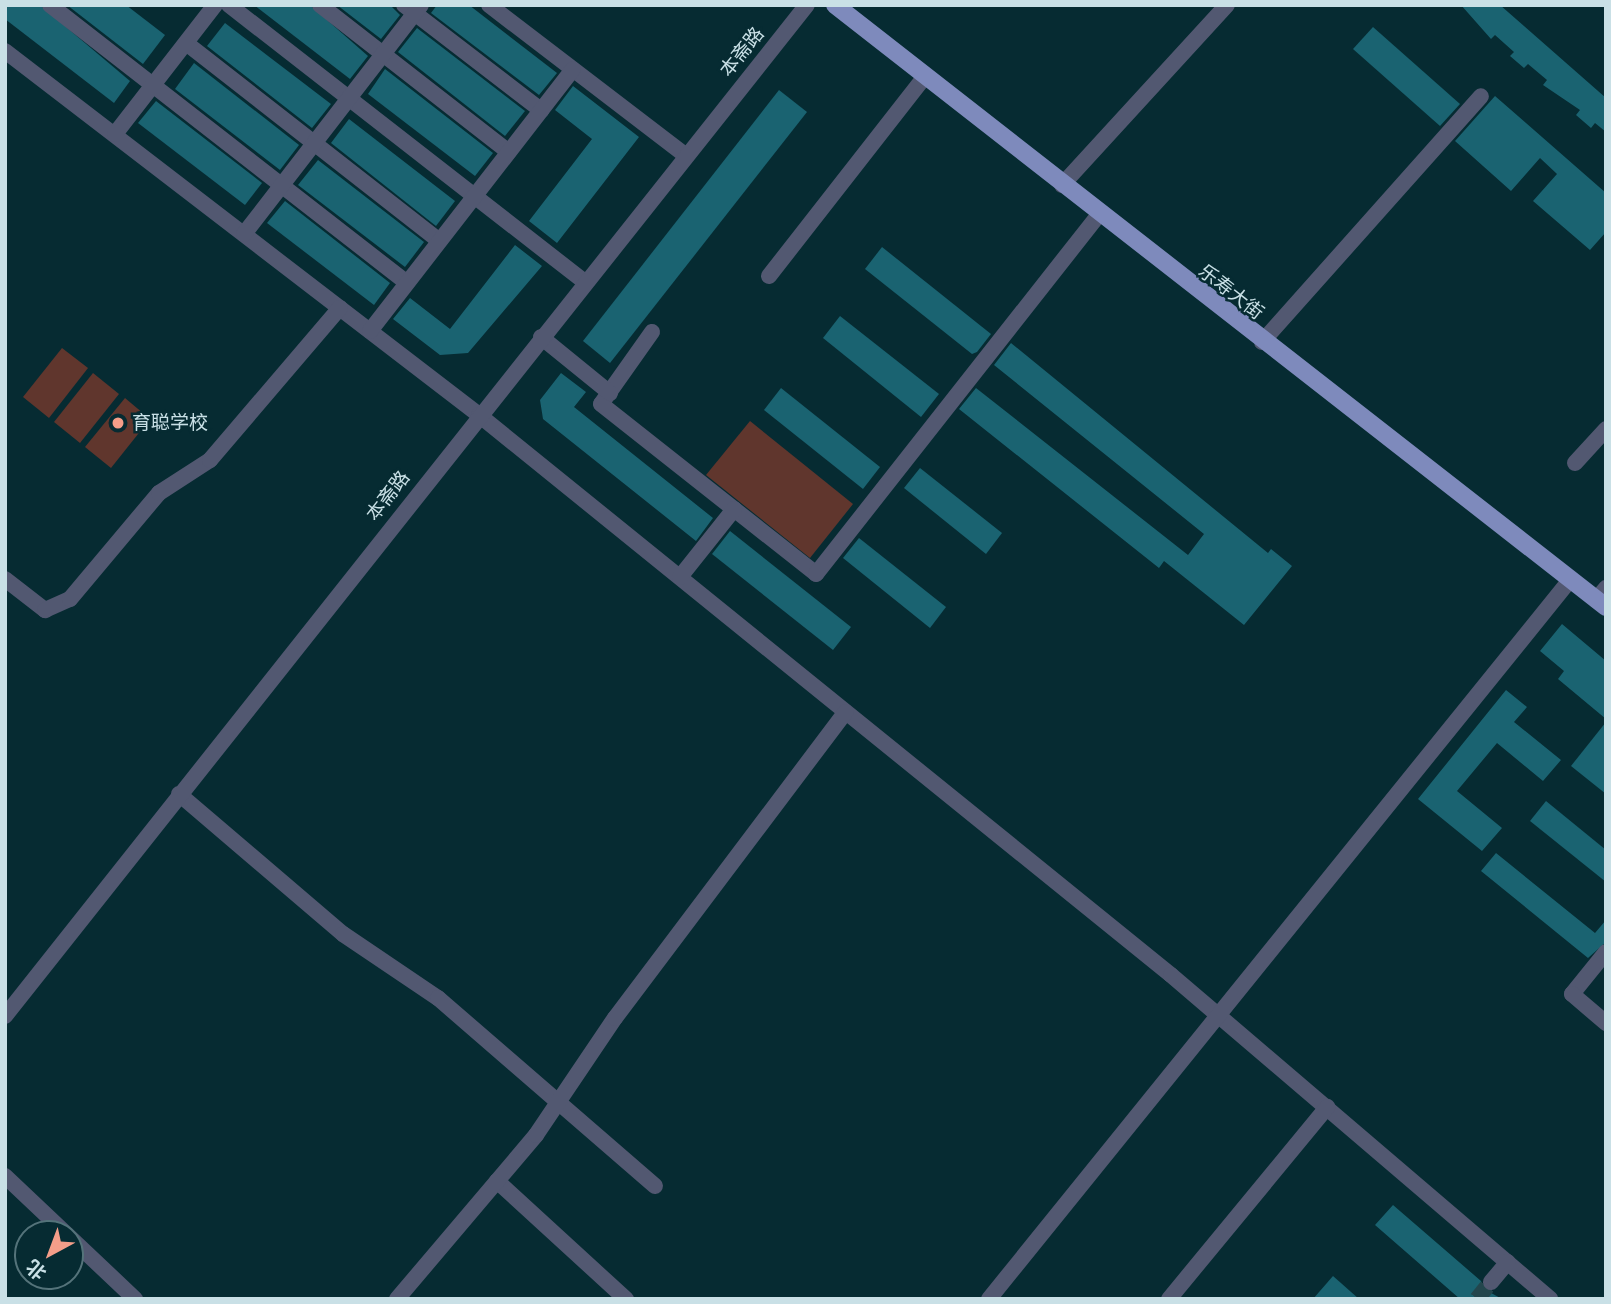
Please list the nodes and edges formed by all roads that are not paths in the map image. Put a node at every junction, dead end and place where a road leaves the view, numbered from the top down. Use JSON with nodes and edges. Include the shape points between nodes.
{"nodes":[{"id":1,"x":50,"y":5,"type":"edge"},
{"id":2,"x":215,"y":5,"type":"edge"},
{"id":3,"x":229,"y":5,"type":"edge"},
{"id":4,"x":320,"y":5,"type":"edge"},
{"id":5,"x":489,"y":5,"type":"edge"},
{"id":6,"x":807,"y":5,"type":"edge"},
{"id":7,"x":835,"y":5,"type":"edge"},
{"id":8,"x":1227,"y":5,"type":"edge"},
{"id":9,"x":413,"y":8,"type":"edge"},
{"id":10,"x":186,"y":43,"type":"junction"},
{"id":11,"x":5,"y":51,"type":"edge"},
{"id":12,"x":383,"y":54,"type":"junction"},
{"id":13,"x":573,"y":69,"type":"junction"},
{"id":14,"x":925,"y":76,"type":"junction"},
{"id":15,"x":153,"y":85,"type":"junction"},
{"id":16,"x":1481,"y":96,"type":"dead end"},
{"id":17,"x":349,"y":99,"type":"junction"},
{"id":18,"x":541,"y":110,"type":"junction"},
{"id":19,"x":114,"y":134,"type":"junction"},
{"id":20,"x":314,"y":144,"type":"junction"},
{"id":21,"x":509,"y":152,"type":"junction"},
{"id":22,"x":685,"y":155,"type":"junction"},
{"id":23,"x":282,"y":185,"type":"junction"},
{"id":24,"x":1062,"y":185,"type":"junction"},
{"id":25,"x":474,"y":196,"type":"junction"},
{"id":26,"x":1099,"y":214,"type":"junction"},
{"id":27,"x":244,"y":234,"type":"junction"},
{"id":28,"x":439,"y":241,"type":"junction"},
{"id":29,"x":769,"y":276,"type":"dead end"},
{"id":30,"x":585,"y":282,"type":"junction"},
{"id":31,"x":407,"y":283,"type":"junction"},
{"id":32,"x":340,"y":308,"type":"junction"},
{"id":33,"x":370,"y":331,"type":"junction"},
{"id":34,"x":652,"y":332,"type":"dead end"},
{"id":35,"x":541,"y":337,"type":"junction"},
{"id":36,"x":1262,"y":342,"type":"junction"},
{"id":37,"x":610,"y":393,"type":"junction"},
{"id":38,"x":480,"y":415,"type":"junction"},
{"id":39,"x":1606,"y":429,"type":"edge"},
{"id":40,"x":1575,"y":463,"type":"dead end"},
{"id":41,"x":734,"y":509,"type":"junction"},
{"id":42,"x":680,"y":578,"type":"junction"},
{"id":43,"x":5,"y":579,"type":"edge"},
{"id":44,"x":1570,"y":580,"type":"junction"},
{"id":45,"x":1602,"y":599,"type":"edge"},
{"id":46,"x":846,"y":712,"type":"junction"},
{"id":47,"x":179,"y":794,"type":"junction"},
{"id":48,"x":1606,"y":952,"type":"edge"},
{"id":49,"x":5,"y":1016,"type":"edge"},
{"id":50,"x":1220,"y":1016,"type":"junction"},
{"id":51,"x":1606,"y":1023,"type":"edge"},
{"id":52,"x":558,"y":1106,"type":"junction"},
{"id":53,"x":1327,"y":1107,"type":"junction"},
{"id":54,"x":5,"y":1176,"type":"edge"},
{"id":55,"x":497,"y":1181,"type":"junction"},
{"id":56,"x":655,"y":1186,"type":"dead end"},
{"id":57,"x":1508,"y":1262,"type":"junction"},
{"id":58,"x":1491,"y":1282,"type":"tunnel mouth"},
{"id":59,"x":135,"y":1299,"type":"edge"},
{"id":60,"x":397,"y":1299,"type":"edge"},
{"id":61,"x":626,"y":1299,"type":"edge"},
{"id":62,"x":989,"y":1299,"type":"edge"},
{"id":63,"x":1168,"y":1299,"type":"edge"},
{"id":64,"x":1550,"y":1299,"type":"edge"}],
"edges":[{"from":1,"to":15,"type":"street"},
{"from":2,"to":10,"type":"street"},
{"from":3,"to":17,"type":"street"},
{"from":4,"to":12,"type":"street"},
{"from":5,"to":13,"type":"street"},
{"from":6,"to":22,"type":"street","name":"本斋路"},
{"from":7,"to":14,"type":"main road","name":"乐寿大街"},
{"from":8,"to":24,"type":"street"},
{"from":9,"to":12,"type":"street"},
{"from":9,"to":18,"type":"street"},
{"from":10,"to":15,"type":"street"},
{"from":10,"to":20,"type":"street"},
{"from":11,"to":19,"type":"street"},
{"from":12,"to":17,"type":"street"},
{"from":12,"to":21,"type":"street"},
{"from":13,"to":18,"type":"street"},
{"from":13,"to":22,"type":"street"},
{"from":14,"to":24,"type":"main road","name":"乐寿大街"},
{"from":14,"to":29,"type":"street"},
{"from":15,"to":19,"type":"street"},
{"from":15,"to":23,"type":"street"},
{"from":16,"to":36,"type":"street"},
{"from":17,"to":20,"type":"street"},
{"from":17,"to":25,"type":"street"},
{"from":18,"to":21,"type":"street"},
{"from":19,"to":27,"type":"street"},
{"from":20,"to":23,"type":"street"},
{"from":20,"to":28,"type":"street"},
{"from":21,"to":25,"type":"street"},
{"from":22,"to":30,"type":"street","name":"本斋路"},
{"from":23,"to":27,"type":"street"},
{"from":23,"to":31,"type":"street"},
{"from":24,"to":26,"type":"main road","name":"乐寿大街"},
{"from":25,"to":28,"type":"street"},
{"from":25,"to":30,"type":"street"},
{"from":26,"to":36,"type":"main road","name":"乐寿大街"},
{"from":26,"to":41,"type":"street","via":[[816,574]]},
{"from":27,"to":32,"type":"street"},
{"from":28,"to":31,"type":"street"},
{"from":30,"to":35,"type":"street","name":"本斋路"},
{"from":31,"to":33,"type":"street"},
{"from":32,"to":33,"type":"street"},
{"from":32,"to":43,"type":"street","via":[[211,460],[159,494],[70,599],[45,610]]},
{"from":33,"to":38,"type":"street"},
{"from":34,"to":37,"type":"street"},
{"from":35,"to":37,"type":"street"},
{"from":35,"to":38,"type":"street","name":"本斋路"},
{"from":36,"to":44,"type":"main road","name":"乐寿大街"},
{"from":37,"to":41,"type":"street","via":[[601,404]]},
{"from":38,"to":42,"type":"street"},
{"from":38,"to":47,"type":"street","name":"本斋路"},
{"from":39,"to":40,"type":"street"},
{"from":41,"to":42,"type":"street"},
{"from":42,"to":46,"type":"street"},
{"from":44,"to":45,"type":"main road","name":"乐寿大街"},
{"from":44,"to":50,"type":"street"},
{"from":46,"to":50,"type":"street"},
{"from":46,"to":52,"type":"street","via":[[615,1018]]},
{"from":47,"to":49,"type":"street","name":"本斋路"},
{"from":47,"to":52,"type":"street","via":[[343,934],[438,998]]},
{"from":48,"to":51,"type":"street","via":[[1572,995]]},
{"from":50,"to":53,"type":"street"},
{"from":50,"to":62,"type":"street"},
{"from":52,"to":55,"type":"street"},
{"from":52,"to":56,"type":"street"},
{"from":53,"to":57,"type":"street"},
{"from":53,"to":63,"type":"street"},
{"from":54,"to":59,"type":"street"},
{"from":55,"to":60,"type":"street"},
{"from":55,"to":61,"type":"street"},
{"from":57,"to":58,"type":"street"},
{"from":57,"to":64,"type":"street"}]}
